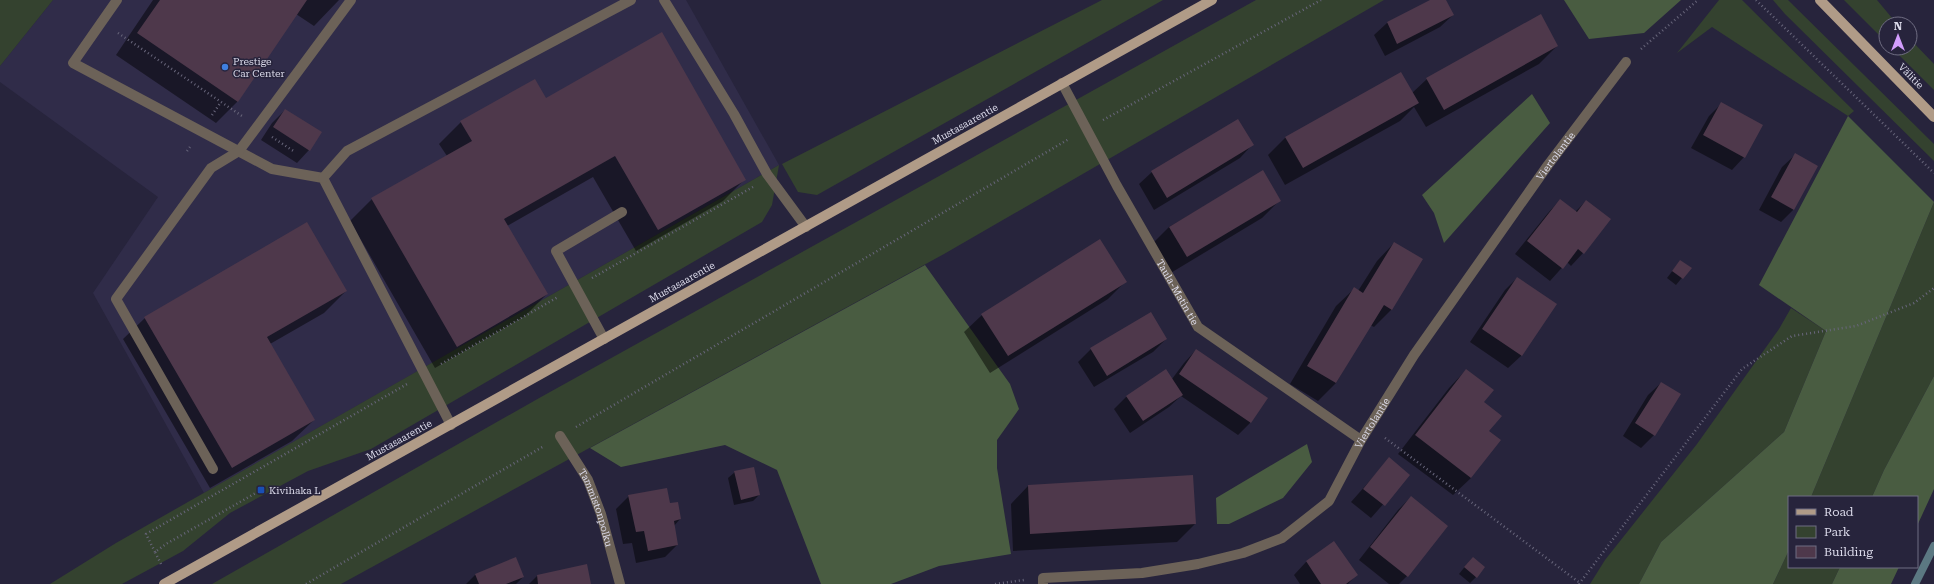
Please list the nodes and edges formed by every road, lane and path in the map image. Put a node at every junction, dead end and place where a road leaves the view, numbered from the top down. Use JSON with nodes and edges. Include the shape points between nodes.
{"nodes":[{"id":1,"x":117,"y":0,"type":"edge"},
{"id":2,"x":351,"y":0,"type":"edge"},
{"id":3,"x":631,"y":0,"type":"edge"},
{"id":4,"x":664,"y":0,"type":"edge"},
{"id":5,"x":1212,"y":0,"type":"edge"},
{"id":6,"x":1321,"y":0,"type":"edge"},
{"id":7,"x":1698,"y":0,"type":"edge"},
{"id":8,"x":1756,"y":0,"type":"edge"},
{"id":9,"x":1820,"y":0,"type":"edge"},
{"id":10,"x":102,"y":22,"type":"junction"},
{"id":11,"x":1626,"y":62,"type":"joint"},
{"id":12,"x":1062,"y":83,"type":"junction"},
{"id":13,"x":1934,"y":117,"type":"edge"},
{"id":14,"x":257,"y":126,"type":"junction"},
{"id":15,"x":1088,"y":129,"type":"junction"},
{"id":16,"x":239,"y":151,"type":"junction"},
{"id":17,"x":1934,"y":173,"type":"edge"},
{"id":18,"x":324,"y":176,"type":"junction"},
{"id":19,"x":770,"y":178,"type":"junction"},
{"id":20,"x":622,"y":212,"type":"dead end"},
{"id":21,"x":806,"y":227,"type":"junction"},
{"id":22,"x":576,"y":287,"type":"junction"},
{"id":23,"x":1934,"y":288,"type":"edge"},
{"id":24,"x":604,"y":339,"type":"junction"},
{"id":25,"x":424,"y":374,"type":"junction"},
{"id":26,"x":451,"y":425,"type":"junction"},
{"id":27,"x":1370,"y":427,"type":"junction"},
{"id":28,"x":560,"y":436,"type":"junction"},
{"id":29,"x":1361,"y":440,"type":"junction"},
{"id":30,"x":213,"y":469,"type":"dead end"},
{"id":31,"x":261,"y":490,"type":"dead end"},
{"id":32,"x":155,"y":552,"type":"junction"},
{"id":33,"x":1043,"y":581,"type":"edge"},
{"id":34,"x":167,"y":582,"type":"edge"},
{"id":35,"x":1580,"y":583,"type":"edge"},
{"id":36,"x":306,"y":584,"type":"edge"},
{"id":37,"x":620,"y":584,"type":"edge"},
{"id":38,"x":995,"y":584,"type":"edge"}],
"edges":[{"from":1,"to":10,"type":"street"},
{"from":2,"to":14,"type":"street"},
{"from":3,"to":18,"type":"street","via":[[347,151]]},
{"from":4,"to":19,"type":"street"},
{"from":5,"to":12,"type":"main road","name":"Mustasaarentie"},
{"from":6,"to":15,"type":"path"},
{"from":7,"to":11,"type":"path"},
{"from":8,"to":17,"type":"path"},
{"from":9,"to":13,"type":"main road","name":"Välitie"},
{"from":10,"to":14,"type":"path"},
{"from":10,"to":16,"type":"street","via":[[73,63]]},
{"from":11,"to":27,"type":"street","name":"Viertolantie","via":[[1484,254],[1414,355]]},
{"from":12,"to":15,"type":"street","name":"Taula-Matin tie"},
{"from":12,"to":21,"type":"main road","name":"Mustasaarentie"},
{"from":14,"to":16,"type":"street"},
{"from":14,"to":18,"type":"path"},
{"from":15,"to":28,"type":"path"},
{"from":15,"to":29,"type":"street","name":"Taula-Matin tie","via":[[1117,186],[1198,328]]},
{"from":16,"to":18,"type":"street","via":[[272,169]]},
{"from":16,"to":30,"type":"street","via":[[210,168],[116,299]]},
{"from":18,"to":25,"type":"street"},
{"from":19,"to":21,"type":"street"},
{"from":19,"to":22,"type":"path"},
{"from":20,"to":22,"type":"street","via":[[556,251]]},
{"from":21,"to":24,"type":"main road","name":"Mustasaarentie"},
{"from":22,"to":24,"type":"street"},
{"from":22,"to":25,"type":"path"},
{"from":23,"to":35,"type":"path","via":[[1914,303],[1856,326],[1792,336],[1742,369]]},
{"from":24,"to":26,"type":"main road","name":"Mustasaarentie"},
{"from":25,"to":26,"type":"street"},
{"from":25,"to":32,"type":"path","via":[[146,534]]},
{"from":26,"to":34,"type":"main road","name":"Mustasaarentie"},
{"from":27,"to":29,"type":"street","name":"Viertolantie"},
{"from":27,"to":35,"type":"path"},
{"from":28,"to":36,"type":"path"},
{"from":28,"to":37,"type":"street","name":"Tammistonpolku","via":[[588,480],[601,514]]},
{"from":29,"to":33,"type":"street","name":"Viertolantie","via":[[1329,501],[1282,538],[1242,553],[1180,567],[1142,573]]},
{"from":31,"to":32,"type":"path"},
{"from":32,"to":34,"type":"path"},
{"from":33,"to":38,"type":"path"}]}
